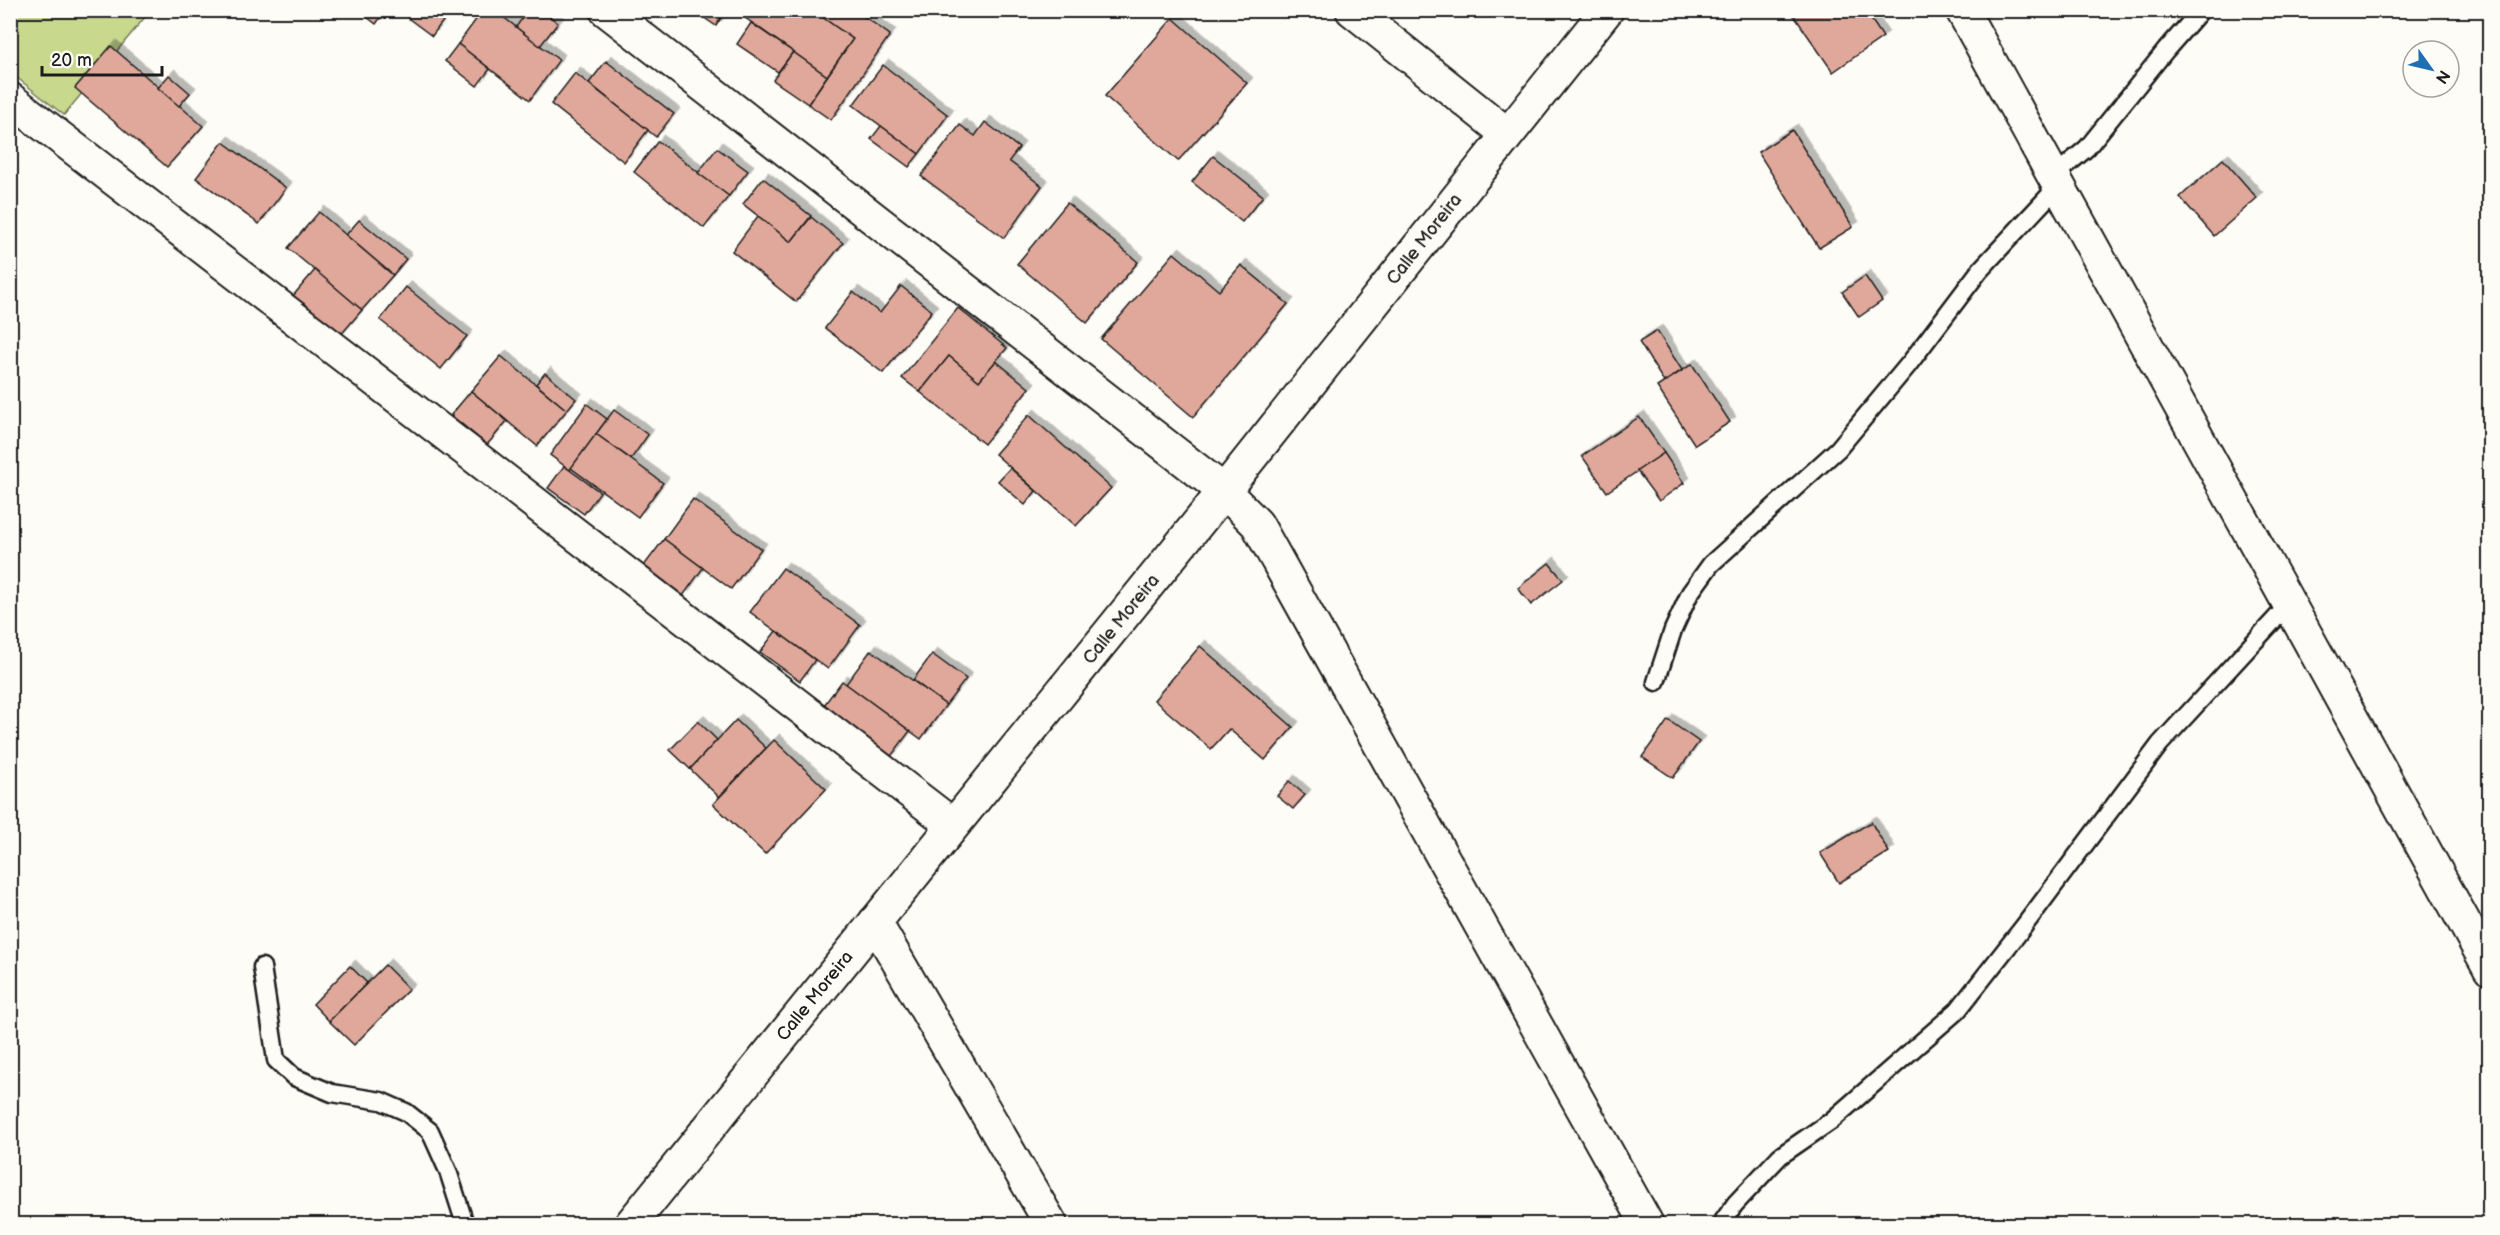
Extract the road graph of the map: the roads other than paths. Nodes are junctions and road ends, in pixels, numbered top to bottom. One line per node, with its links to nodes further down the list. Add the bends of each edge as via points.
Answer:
1 (606, 10): 9 (street)
2 (1352, 10): 7 (street)
3 (1607, 10): 7 (street, Calle Moreira)
4 (1962, 10): 8 (street)
5 (2201, 10): 8 (lane)
6 (10, 99): 12 (street)
7 (1507, 134): 9 (street, Calle Moreira)
8 (2056, 181): 10 (street); 11 (lane, via 1838,449 1711,564 1690,593)
9 (1224, 490): 12 (street, Calle Moreira); 19 (street, via 1257,524)
10 (2289, 604): 15 (street); 20 (lane, via 2160,744 1958,1010 1831,1121 1780,1156)
11 (1656, 682)
12 (953, 825): 13 (street, Calle Moreira)
13 (875, 922): 17 (street, Calle Moreira); 18 (street)
14 (262, 967): 16 (lane, via 276,1060 294,1077 332,1093 381,1101 430,1131)
15 (2490, 969)
16 (465, 1224)
17 (631, 1224)
18 (1051, 1224)
19 (1647, 1224)
20 (1721, 1224)

